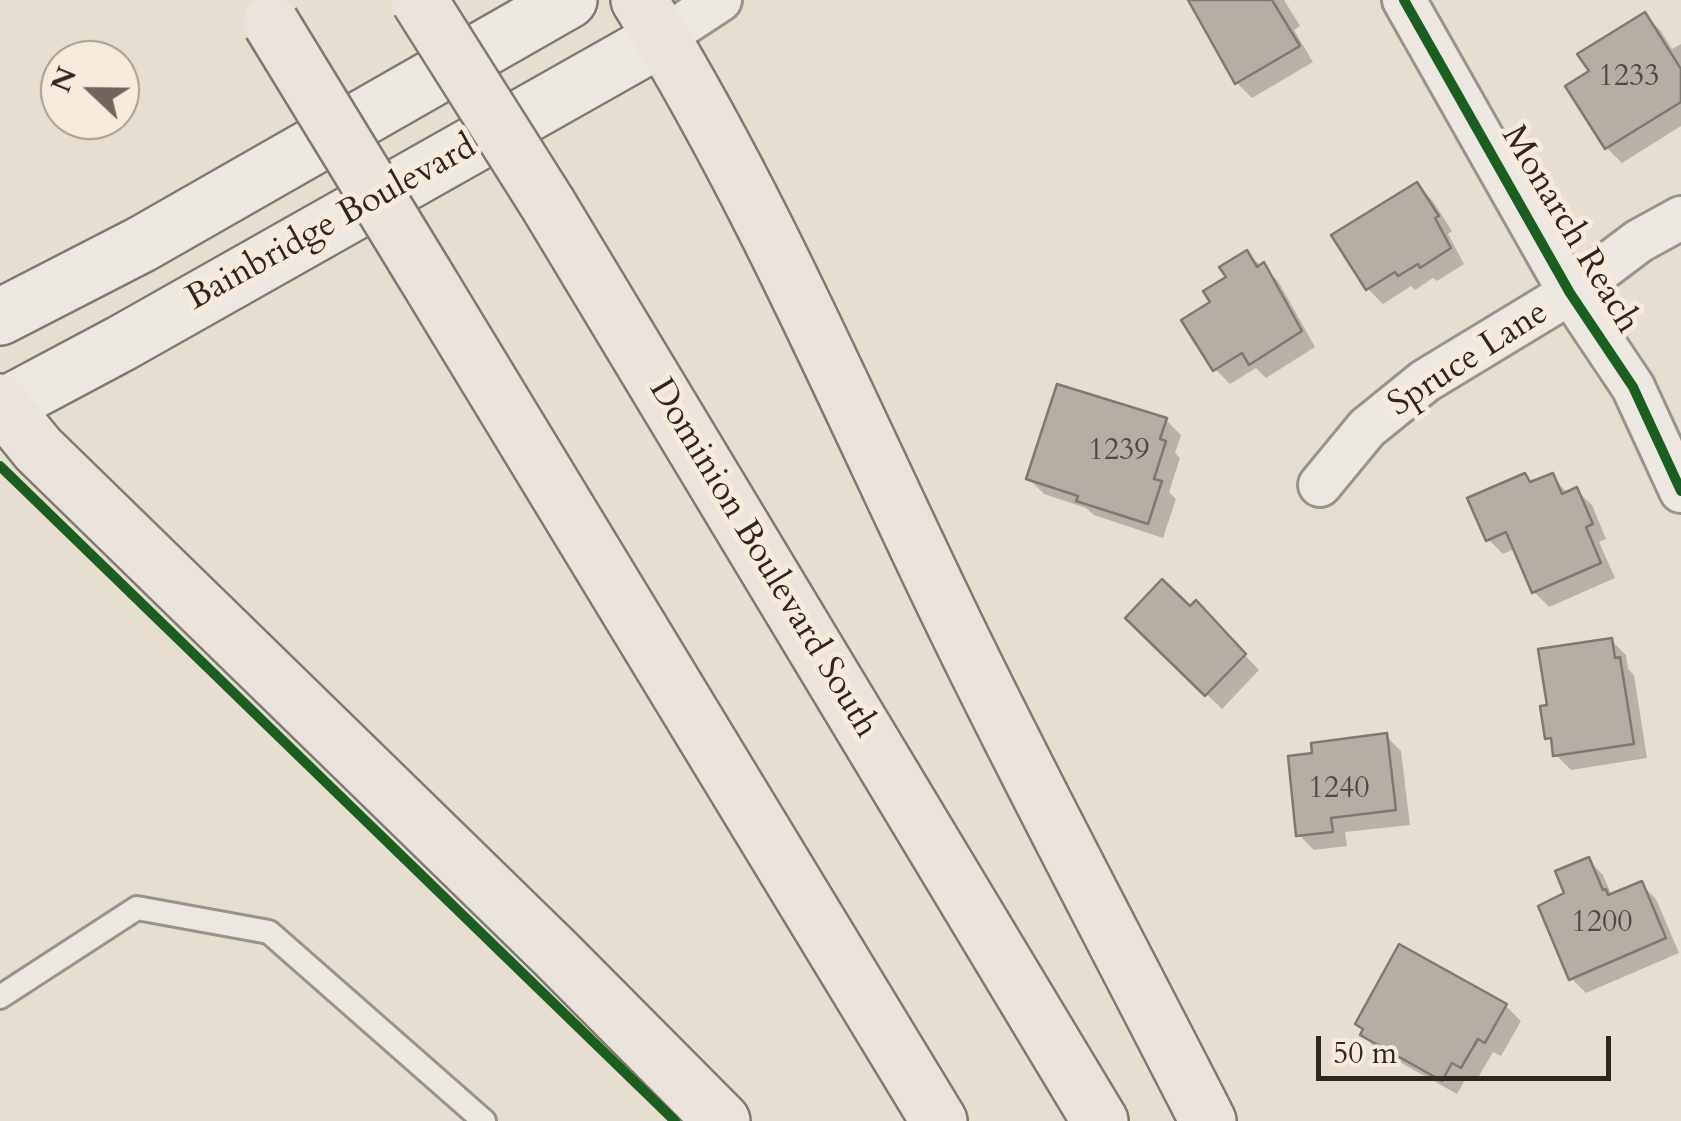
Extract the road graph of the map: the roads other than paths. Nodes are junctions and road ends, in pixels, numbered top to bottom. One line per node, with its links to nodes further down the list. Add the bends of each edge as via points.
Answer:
1 (419, 0): 17 (highway, Dominion Boulevard South, bridge)
2 (568, 0): 9 (main road, via 142,244)
3 (720, 0): 6 (street)
4 (1404, 0): 8 (street, Monarch Reach)
5 (265, 11): 16 (highway, bridge)
6 (651, 19): 10 (main road, Bainbridge Boulevard, via 122,343); 18 (highway, via 806,309 951,618)
7 (1681, 218): 8 (street, Spruce Lane, via 1639,240)
8 (1570, 293): 11 (street, Spruce Lane, via 1425,381 1368,428); 12 (street, Monarch Reach, via 1633,387)
9 (0, 317)
10 (1, 406): 15 (highway)
11 (1320, 484)
12 (1681, 491)
13 (0, 996): 14 (lane, via 137,908 269,932)
14 (484, 1121)
15 (722, 1121)
16 (939, 1121)
17 (1100, 1121)
18 (1208, 1121)

